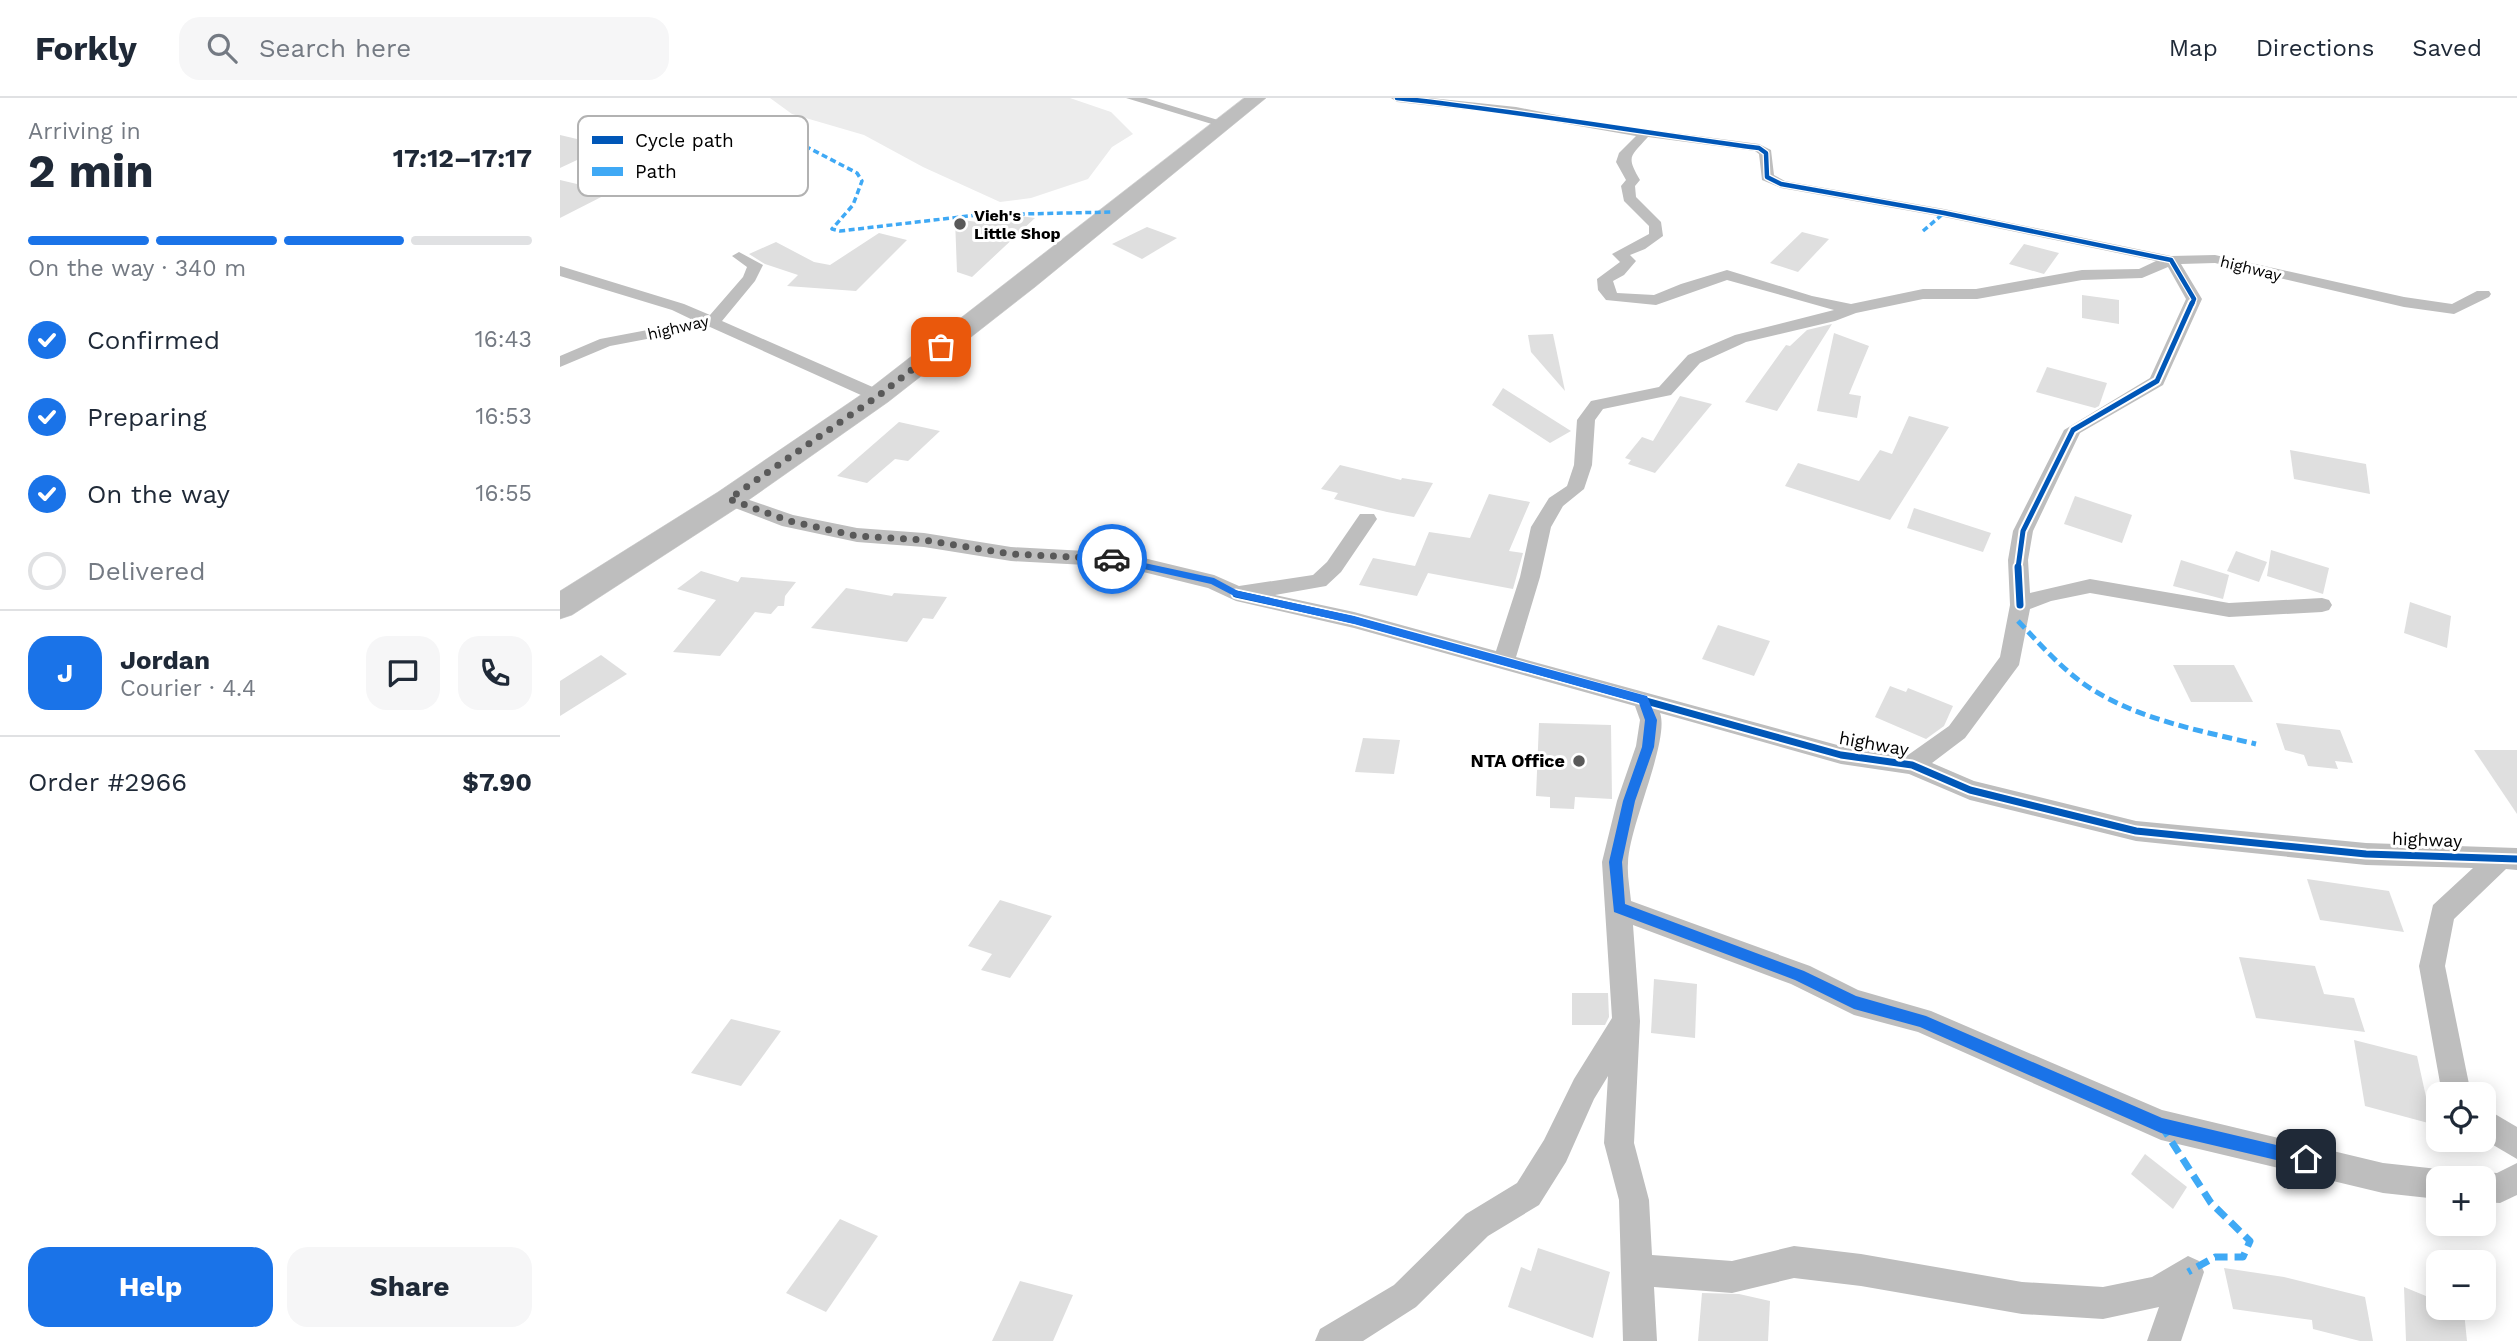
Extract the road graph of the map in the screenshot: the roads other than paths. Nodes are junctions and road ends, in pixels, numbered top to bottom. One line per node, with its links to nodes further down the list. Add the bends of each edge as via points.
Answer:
1 (1132, 98): 4 (street)
2 (1256, 98): 5 (main road)
3 (1397, 98): 6 (street, via 1516,111)
4 (1152, 100): 5 (street)
5 (1225, 124): 14 (main road)
6 (1645, 133): 8 (street, via 1759,148 1766,153 1768,177 1781,184); 11 (street, highway, via 1623,162 1633,180 1628,186 1629,198 1656,225 1656,236 1619,254 1628,261 1605,279 1612,297 1656,300 1727,275)
7 (739, 256): 12 (street, highway, via 755,265 750,278)
8 (2171, 260): 10 (street, highway, via 2215,259 2454,309); 11 (street, highway, via 2142,273 2082,275 1978,295 1923,294); 18 (street, highway, via 2194,299 2157,381 2073,430 2022,531)
9 (560, 271): 12 (street)
10 (2483, 295)
11 (1851, 309): 21 (street, highway, via 1741,338 1694,359 1665,391 1597,405 1586,420 1583,465 1575,489 1556,502 1541,527)
12 (713, 322): 13 (street, highway, via 606,342); 14 (street)
13 (560, 362)
14 (878, 396): 15 (main road)
15 (729, 499): 17 (street, highway, via 789,521 857,536 924,540 1011,554 1123,559 1214,582); 20 (main road)
16 (1367, 519): 17 (street, via 1319,581)
17 (1236, 594): 21 (street, highway)
18 (2020, 605): 19 (street, via 2047,594 2090,586 2229,610); 23 (street, highway, via 2011,659 1957,732)
19 (2322, 605)
20 (560, 607)
21 (1504, 660): 22 (street, highway)
22 (1643, 699): 23 (street, highway, via 1841,755); 25 (street, via 1651,720 1650,733 1615,862)
23 (1912, 765): 24 (street, highway, via 1970,790 2136,831 2367,854)
24 (2508, 859): 27 (street, highway, via 2442,913 2432,966)
25 (1619, 908): 26 (street); 28 (street, via 1800,975 1854,1002 1921,1020)
26 (1626, 1021): 34 (street, via 1619,1143 1634,1200); 36 (street, via 1528,1194 1477,1226 1405,1296)
27 (2454, 1082)
28 (2087, 1091): 32 (street, via 2161,1125 2383,1178)
29 (2496, 1130): 30 (street)
30 (2517, 1144)
31 (2517, 1178): 33 (street)
32 (2426, 1183)
33 (2496, 1188)
34 (1638, 1270): 35 (street, via 1731,1277 1794,1262 2022,1298 2103,1303 2155,1293); 37 (street)
35 (2187, 1274): 38 (street)
36 (1332, 1341)
37 (1640, 1341)
38 (2164, 1341)

